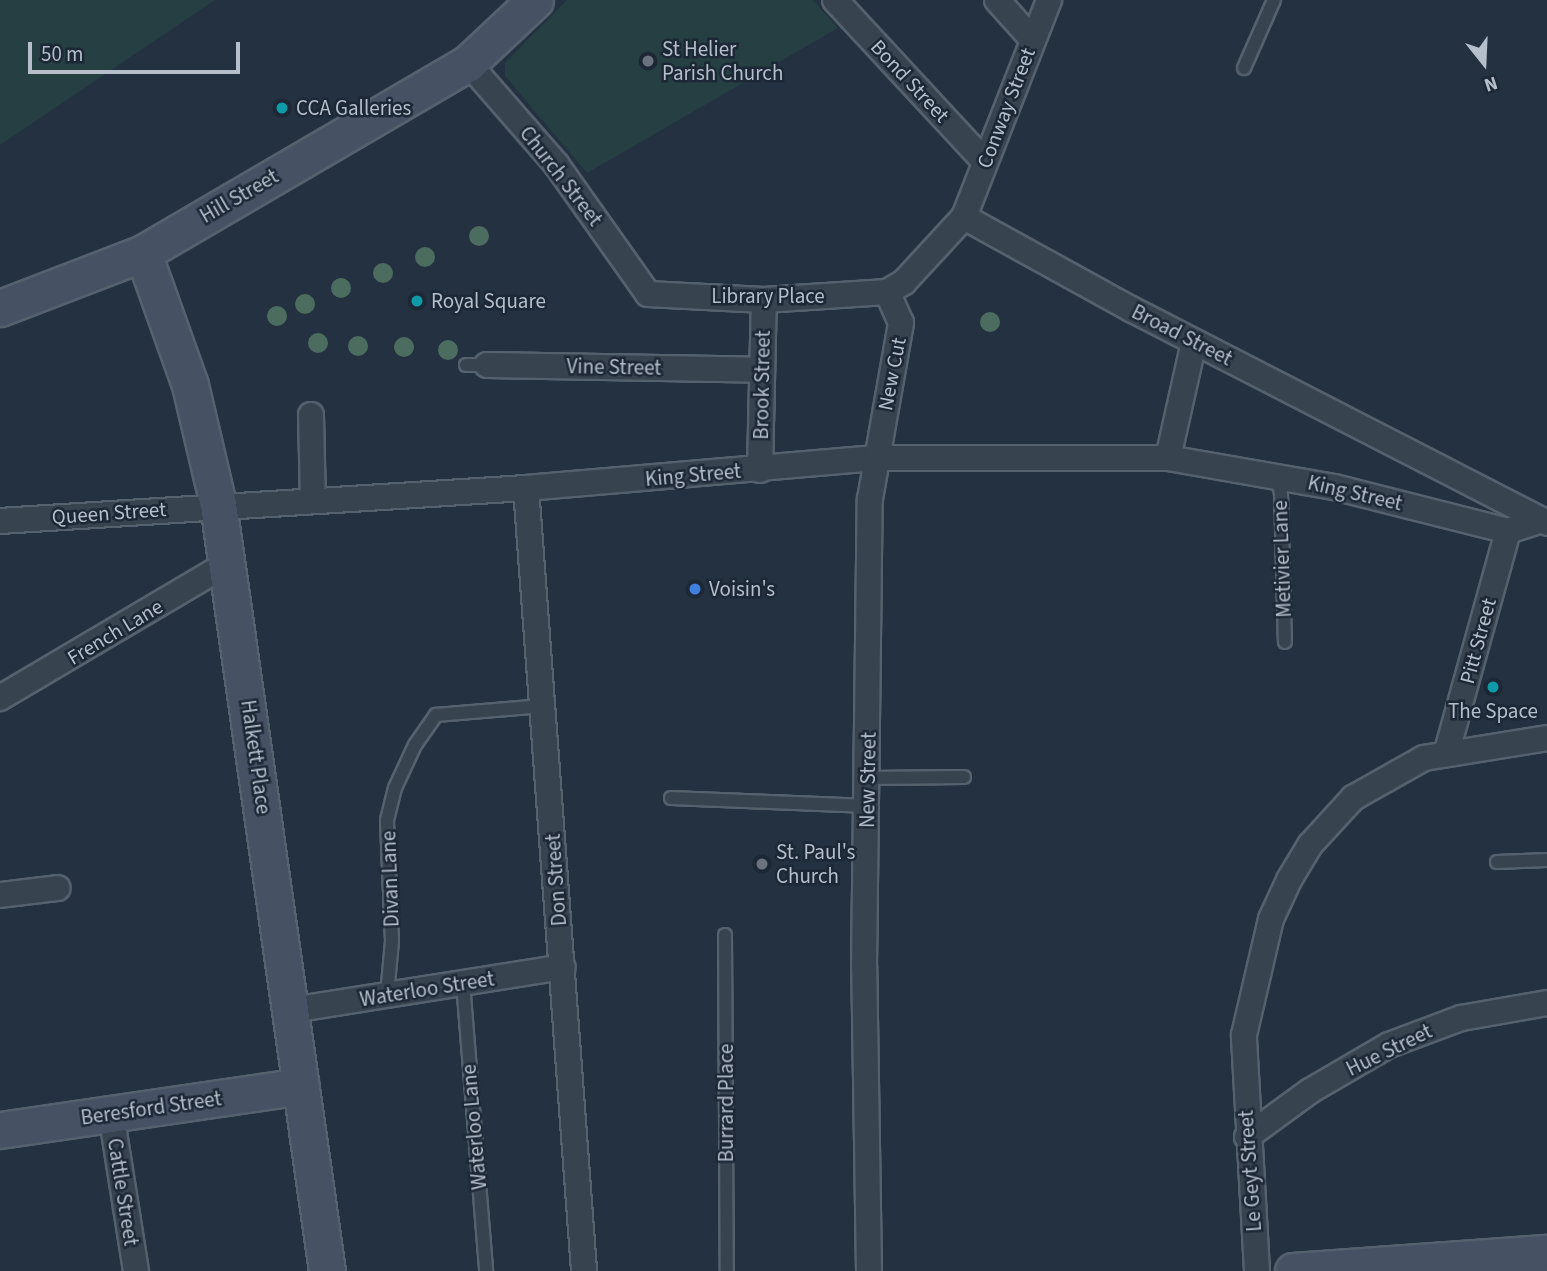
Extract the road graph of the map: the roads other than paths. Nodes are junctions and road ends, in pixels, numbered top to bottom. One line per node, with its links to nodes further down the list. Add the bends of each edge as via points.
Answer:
1 (835, 0): 9 (street, Bond Street)
2 (997, 0): 6 (street)
3 (1049, 0): 6 (street, Conway Street)
4 (1274, 0): 8 (lane)
5 (530, 2): 7 (main road, Hill Street)
6 (1032, 39): 9 (street, Conway Street)
7 (468, 62): 11 (main road, Hill Street); 13 (street, Church Street, via 556,164)
8 (1244, 68)
9 (985, 162): 10 (street, Conway Street)
10 (964, 217): 12 (street, via 904,282); 16 (street, Broad Street)
11 (143, 253): 15 (main road, Hill Street); 26 (main road, Halkett Place, via 190,385)
12 (887, 292): 14 (street, Library Place); 20 (street, New Cut, via 901,323)
13 (648, 294): 14 (street, Library Place)
14 (764, 300): 18 (street, Brook Street)
15 (0, 308)
16 (1194, 342): 21 (street); 28 (street, Broad Street)
17 (476, 365): 18 (street, Vine Street)
18 (762, 370): 22 (street, Brook Street)
19 (311, 415): 25 (street)
20 (876, 458): 21 (street, King Street); 22 (street, King Street); 37 (street, New Street, via 870,499)
21 (1168, 458): 23 (street, King Street)
22 (760, 470): 24 (street, King Street)
23 (1277, 476): 29 (street, King Street); 31 (lane, Metivier Lane)
24 (526, 488): 25 (street, King Street); 33 (street, Don Street)
25 (313, 500): 26 (street, King Street)
26 (218, 504): 27 (street, Queen Street); 30 (main road, Halkett Place)
27 (0, 521)
28 (1543, 522): 29 (street)
29 (1508, 531): 35 (street, Pitt Street)
30 (228, 563): 32 (street, French Lane); 49 (main road, Halkett Place)
31 (1285, 642)
32 (0, 698)
33 (543, 706): 45 (street, Don Street); 47 (lane, Divan Lane, via 436,715 415,745 395,788 387,820 392,941)
34 (1547, 738): 35 (street, Le Geyt Street)
35 (1447, 751): 53 (street, Le Geyt Street, via 1424,758 1353,798 1310,845 1271,919 1254,978 1243,1070)
36 (964, 777): 37 (lane)
37 (869, 778): 39 (street, New Street)
38 (671, 798): 39 (lane)
39 (869, 806): 60 (street, New Street, via 864,967)
40 (1547, 860): 41 (lane)
41 (1497, 862)
42 (58, 888): 43 (street)
43 (0, 895)
44 (725, 935): 59 (lane, Burrard Place)
45 (563, 967): 46 (street, Waterloo Street); 58 (street, Don Street)
46 (463, 983): 47 (street, Waterloo Street); 57 (lane, Waterloo Lane)
47 (387, 995): 49 (street, Waterloo Street)
48 (1547, 1003): 53 (street, Hue Street, via 1461,1018 1389,1045 1310,1091)
49 (292, 1010): 50 (main road, Halkett Place)
50 (301, 1086): 51 (main road, Beresford Street); 56 (main road, Halkett Place)
51 (111, 1113): 52 (main road, Beresford Street); 55 (street, Cattle Street)
52 (0, 1130)
53 (1247, 1137): 61 (street, Le Geyt Street)
54 (1547, 1253): 62 (main road)
55 (136, 1271)
56 (327, 1271)
57 (486, 1271)
58 (583, 1271)
59 (727, 1271)
60 (869, 1271)
61 (1257, 1271)
62 (1293, 1271)

